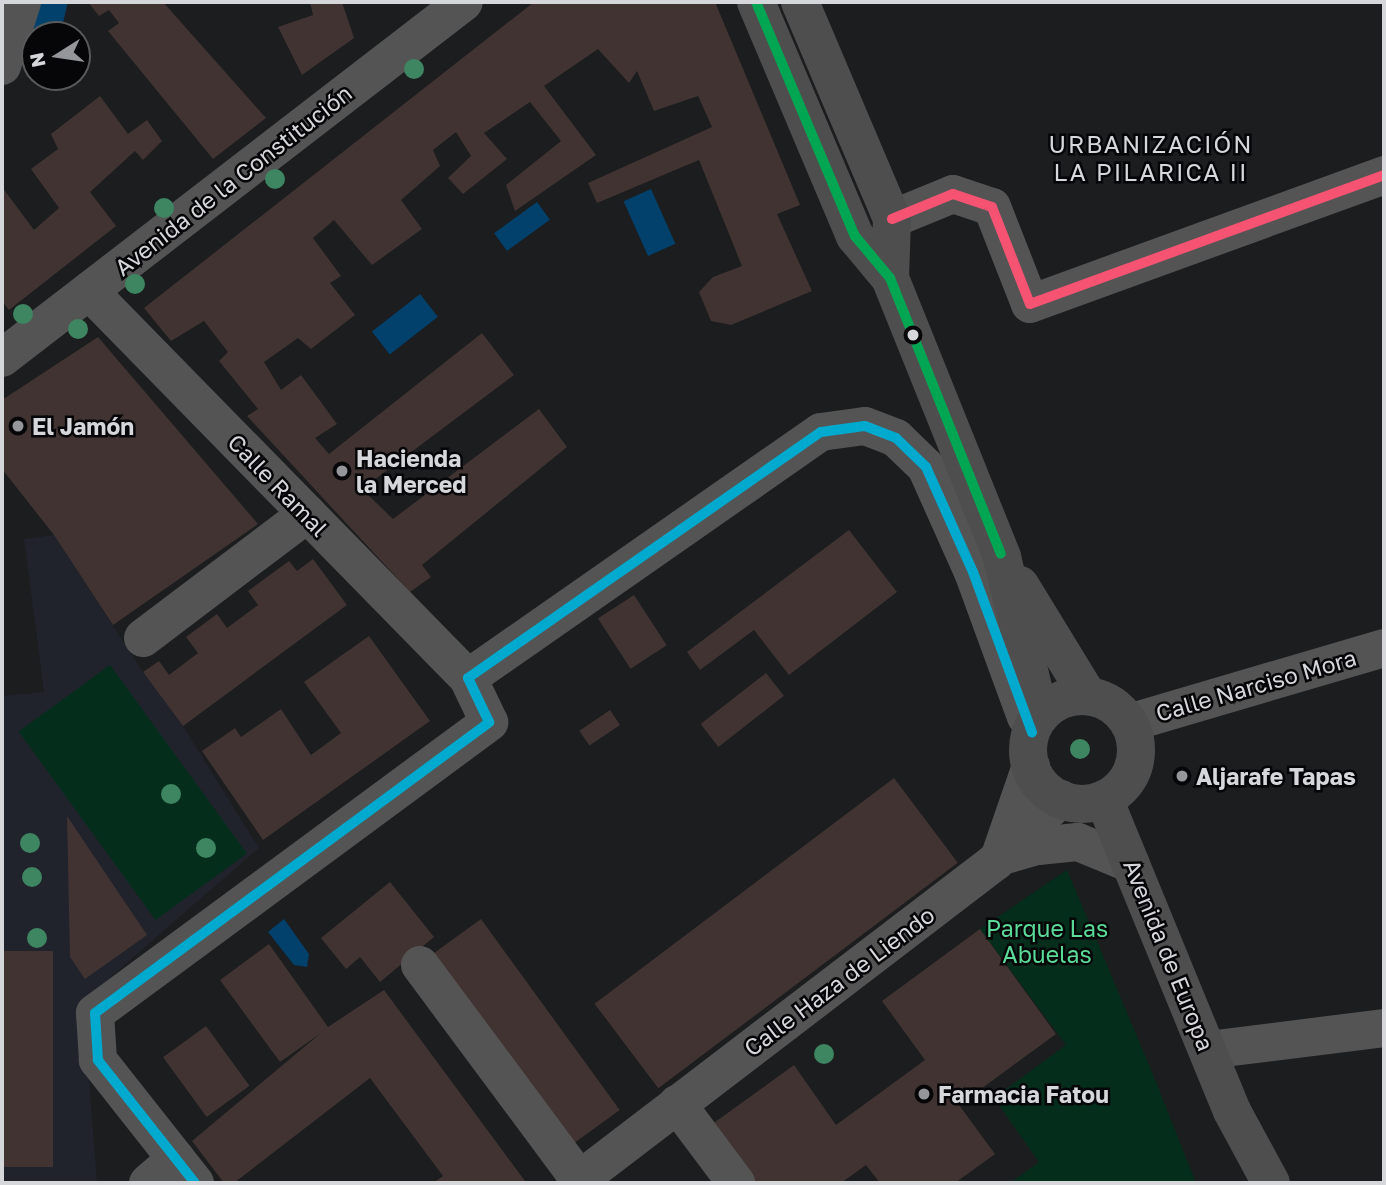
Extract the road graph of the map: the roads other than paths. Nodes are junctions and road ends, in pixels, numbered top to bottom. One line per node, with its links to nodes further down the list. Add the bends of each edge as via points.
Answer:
1 (22, 2): 6 (street)
2 (464, 2): 11 (street, Avenida de la Constitución)
3 (756, 2): 10 (main road, via 855,236)
4 (775, 2): 7 (main road, via 792,42)
5 (800, 2): 7 (main road)
6 (2, 65)
7 (857, 131): 9 (main road)
8 (1384, 175): 9 (street, via 1030,304 992,207 953,194)
9 (892, 219): 10 (main road)
10 (890, 278): 14 (main road)
11 (89, 291): 12 (street, Avenida de la Constitución); 13 (street, Calle Ramal)
12 (2, 358)
13 (307, 514): 15 (street); 17 (street, Calle Ramal)
14 (1002, 556): 18 (main road); 20 (main road)
15 (143, 638)
16 (1384, 648): 19 (street, Calle Narciso Mora)
17 (468, 678): 20 (street, via 821,432 865,426 896,438 926,467 973,572); 30 (street, Calle Ramal, via 489,722 95,1013 98,1060)
18 (1088, 696): 19 (main road, via 1118,709); 20 (main road, via 1054,704)
19 (1129, 723): 22 (main road, via 1136,758 1130,775)
20 (1034, 738): 21 (main road, via 1037,779); 23 (street)
21 (1060, 799): 22 (main road, via 1090,804); 23 (street, Calle Haza de Liendo)
22 (1104, 799): 24 (main road, Avenida de Europa)
23 (1000, 856): 24 (street, via 1078,842); 28 (street, Calle Haza de Liendo)
24 (1131, 864): 27 (main road, Avenida de Europa)
25 (420, 965): 31 (street)
26 (1384, 1028): 27 (street)
27 (1208, 1050): 29 (main road, Avenida de Europa)
28 (677, 1104): 31 (street, Calle Haza de Liendo); 33 (street)
29 (1232, 1111): 34 (main road, Avenida de Europa); 35 (main road, Avenida de Europa)
30 (186, 1171): 32 (street)
31 (579, 1182)
32 (148, 1183)
33 (736, 1183)
34 (1248, 1183)
35 (1271, 1183)

